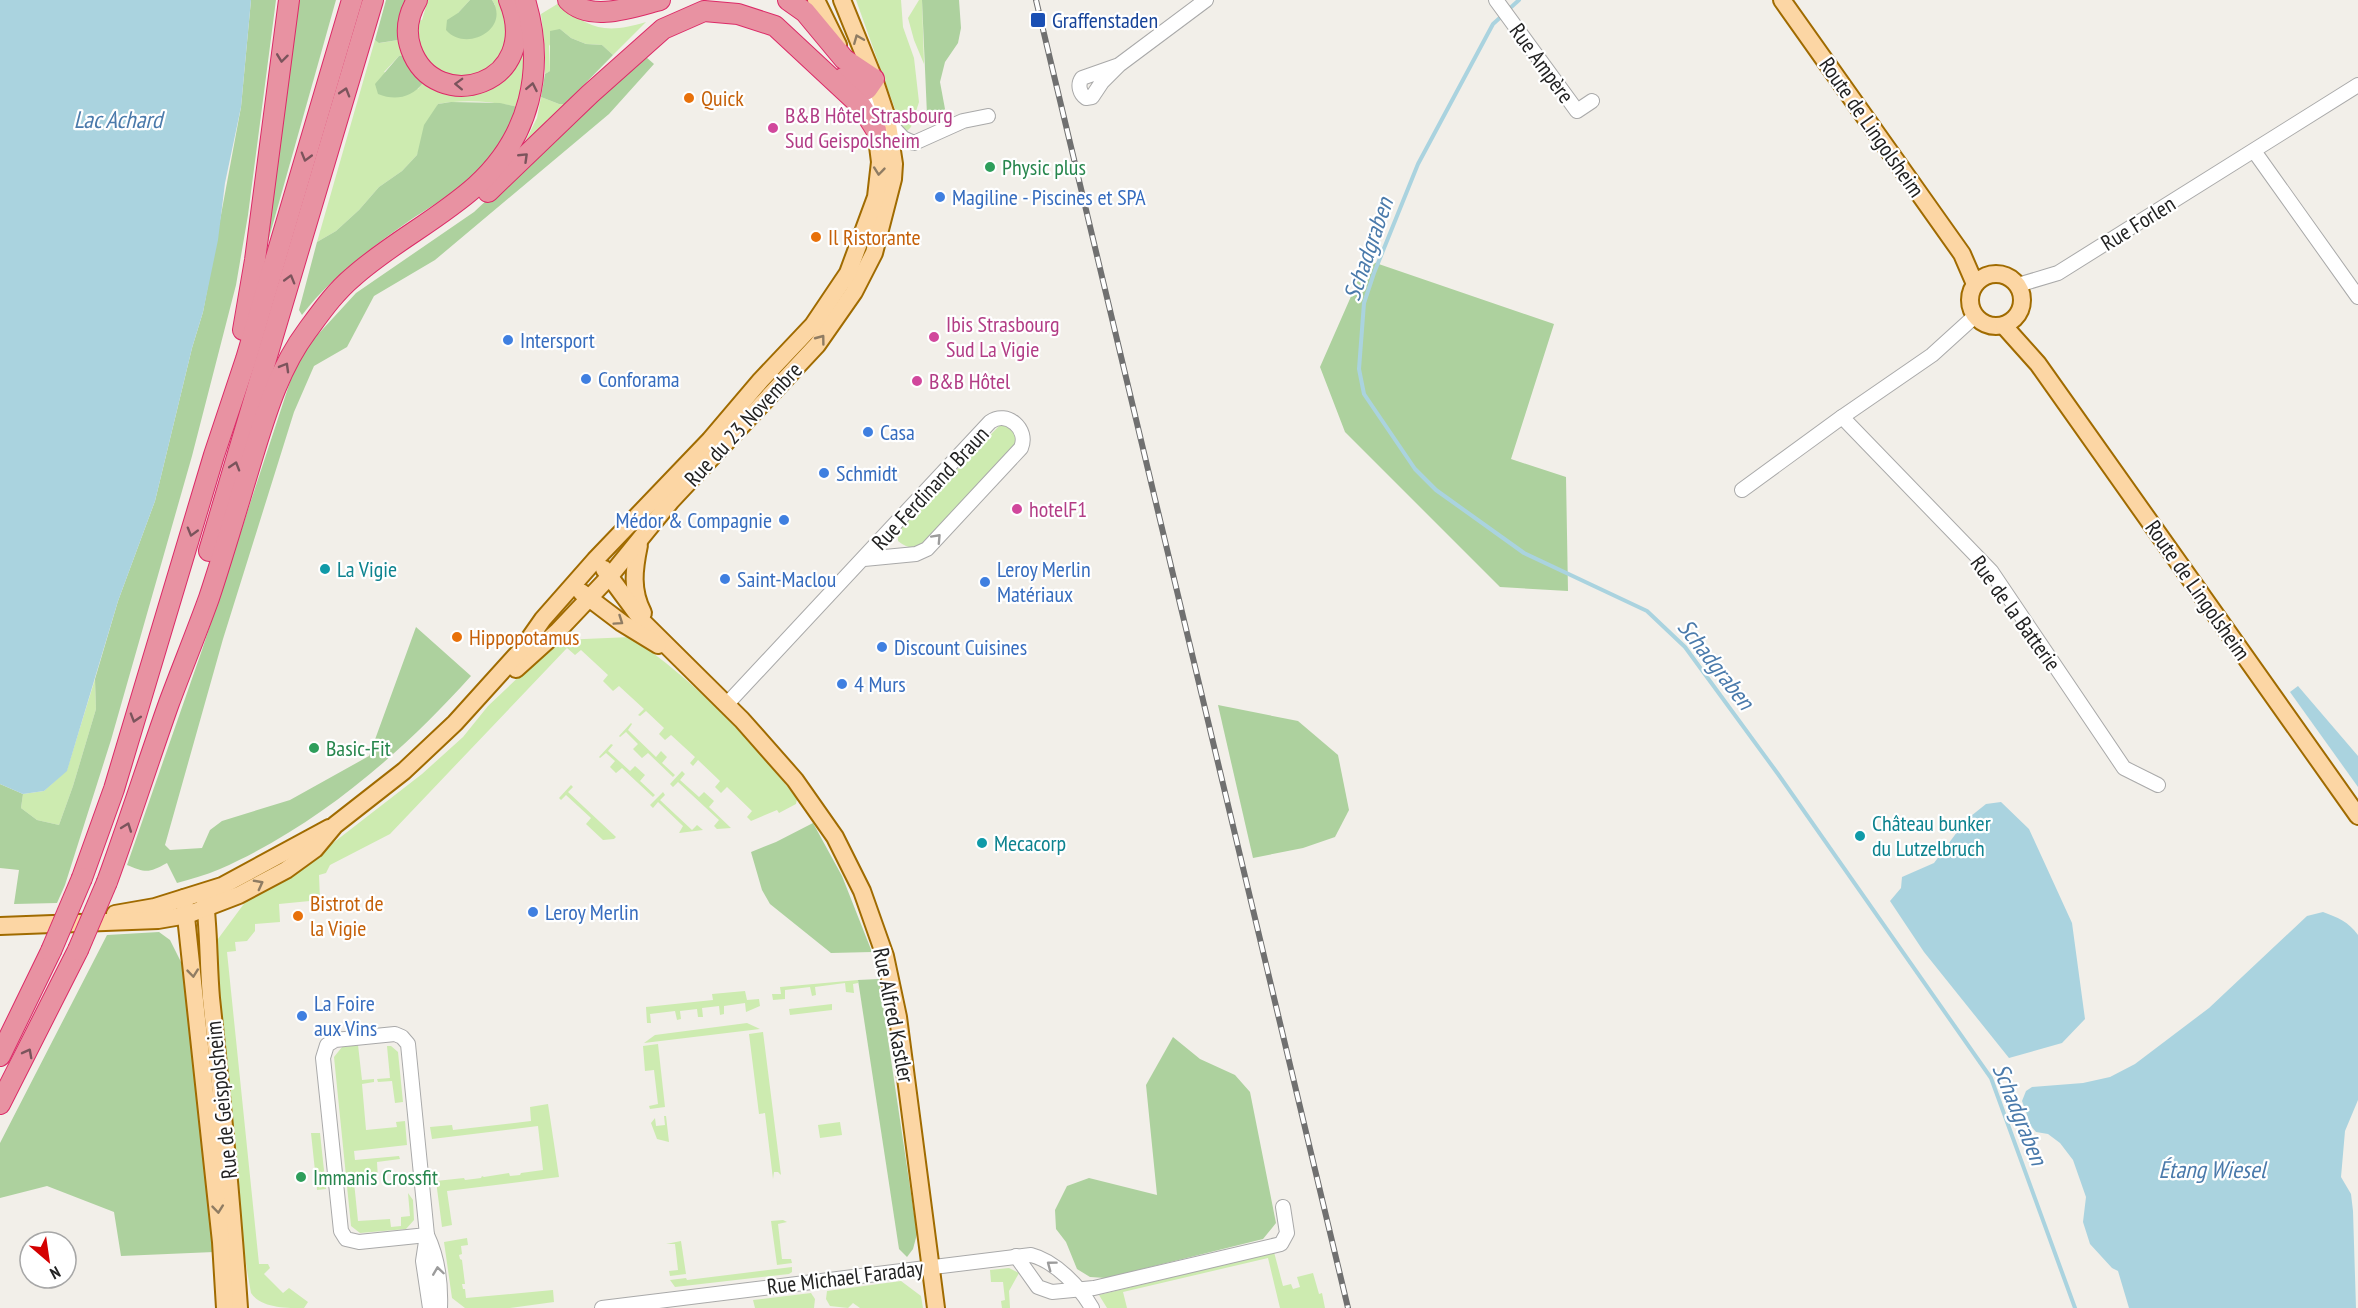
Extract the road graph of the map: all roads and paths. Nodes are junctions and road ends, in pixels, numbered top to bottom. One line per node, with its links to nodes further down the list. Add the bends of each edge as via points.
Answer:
1 (289, 0): 31 (highway, one-way to 31, via 241,339)
2 (352, 0): 31 (highway, one-way to 31)
3 (373, 0): 42 (highway, one-way to 3, via 186,628)
4 (417, 0): 5 (highway, one-way to 4, via 516,32 509,60 488,80 461,86 435,80 416,60 410,46 408,21)
5 (509, 0)
6 (525, 0): 28 (highway, one-way to 6, via 353,276 474,188 511,144 527,108 535,71)
7 (568, 0): 8 (highway, via 573,6 614,13)
8 (660, 0)
9 (788, 0): 15 (highway, via 805,12)
10 (816, 0): 15 (main road)
11 (842, 0): 17 (main road, one-way to 11)
12 (1206, 0): 16 (street)
13 (1782, 0): 25 (main road, Route de Lingolsheim)
14 (1502, 8): 20 (street, Rue Ampère, via 1577,111)
15 (844, 59): 17 (highway); 19 (main road)
16 (1119, 65)
17 (874, 79): 19 (highway, via 867,89); 23 (main road)
18 (2358, 85): 24 (street, Rue Forlen)
19 (857, 89): 21 (highway, via 778,16 743,4 702,2 657,22 592,84); 23 (main road)
20 (1592, 101)
21 (576, 107): 23 (highway, via 663,28 704,11 738,14 775,26); 28 (highway, one-way to 21, via 479,201)
22 (988, 116): 23 (street, via 963,121 914,143)
23 (881, 124): 34 (main road, Rue du 23 Novembre, one-way to 23, via 670,501 817,345 854,292 874,253 892,179 894,164); 36 (main road, one-way to 36, via 876,197 848,273 813,325)
24 (2254, 151): 26 (street, Rue Forlen, via 2058,273); 27 (street)
25 (1982, 280): 26 (main road, via 2005,276); 29 (main road, via 1970,300)
26 (2018, 285): 30 (main road, via 2022,301)
27 (2358, 297)
28 (326, 305): 42 (highway, one-way to 28, via 209,598 281,374)
29 (1975, 316): 30 (main road, via 1988,326); 32 (street, via 1932,355)
30 (2010, 321): 46 (main road, Route de Lingolsheim)
31 (246, 359): 50 (highway, one-way to 50, bridge, via 114,789 51,951)
32 (1842, 417): 33 (street); 45 (street, Rue de la Batterie, via 1991,571 2124,768)
33 (1742, 490)
34 (640, 540): 37 (main road, Rue du 23 Novembre); 40 (main road, via 633,570 635,597)
35 (864, 559): 35 (street, Rue Ferdinand Braun, one-way to 35, via 916,554 927,549 1021,448 1021,430 1010,419 996,417); 43 (street, Rue Ferdinand Braun)
36 (595, 560): 37 (main road, Rue Alfred Kastler); 38 (main road)
37 (610, 576): 39 (main road, Rue du 23 Novembre); 40 (main road, Rue Alfred Kastler)
38 (573, 585): 39 (main road, Rue Alfred Kastler); 44 (main road)
39 (588, 599): 41 (main road, Rue Alfred Kastler, one-way to 41); 44 (main road, Rue du 23 Novembre, via 554,635)
40 (654, 631): 41 (main road, Rue Alfred Kastler)
41 (674, 654): 43 (main road, Rue Alfred Kastler)
42 (168, 704): 51 (highway, one-way to 42, bridge, via 78,950 107,882)
43 (726, 705): 55 (main road, Rue Alfred Kastler, via 781,763 814,806 846,857 876,926 898,1017)
44 (468, 710): 47 (main road, via 404,771 335,825 315,849 239,895)
45 (2158, 785)
46 (2358, 816)
47 (205, 901): 48 (main road); 58 (main road, Rue de Geispolsheim)
48 (185, 907): 49 (main road, via 140,922); 57 (main road, Rue de Geispolsheim, one-way to 57)
49 (0, 926)
50 (0, 1056)
51 (0, 1104)
52 (1283, 1207): 56 (street, via 1287,1233 1281,1244 1165,1273)
53 (427, 1235): 53 (street, via 408,1044 395,1034 334,1040 327,1045 323,1058 341,1232 346,1239 359,1242); 59 (street, via 423,1261); 60 (street, one-way to 53, via 438,1270)
54 (1016, 1256): 55 (street, Rue Michael Faraday); 56 (street, Rue Michael Faraday, one-way to 54, via 1042,1259); 56 (street, via 1042,1290)
55 (930, 1267): 61 (street, Rue Michael Faraday); 62 (main road, Rue Alfred Kastler)
56 (1079, 1289): 63 (street, Rue Michael Faraday)
57 (225, 1308)
58 (238, 1308)
59 (430, 1308)
60 (440, 1308)
61 (602, 1308)
62 (936, 1308)
63 (1092, 1308)

